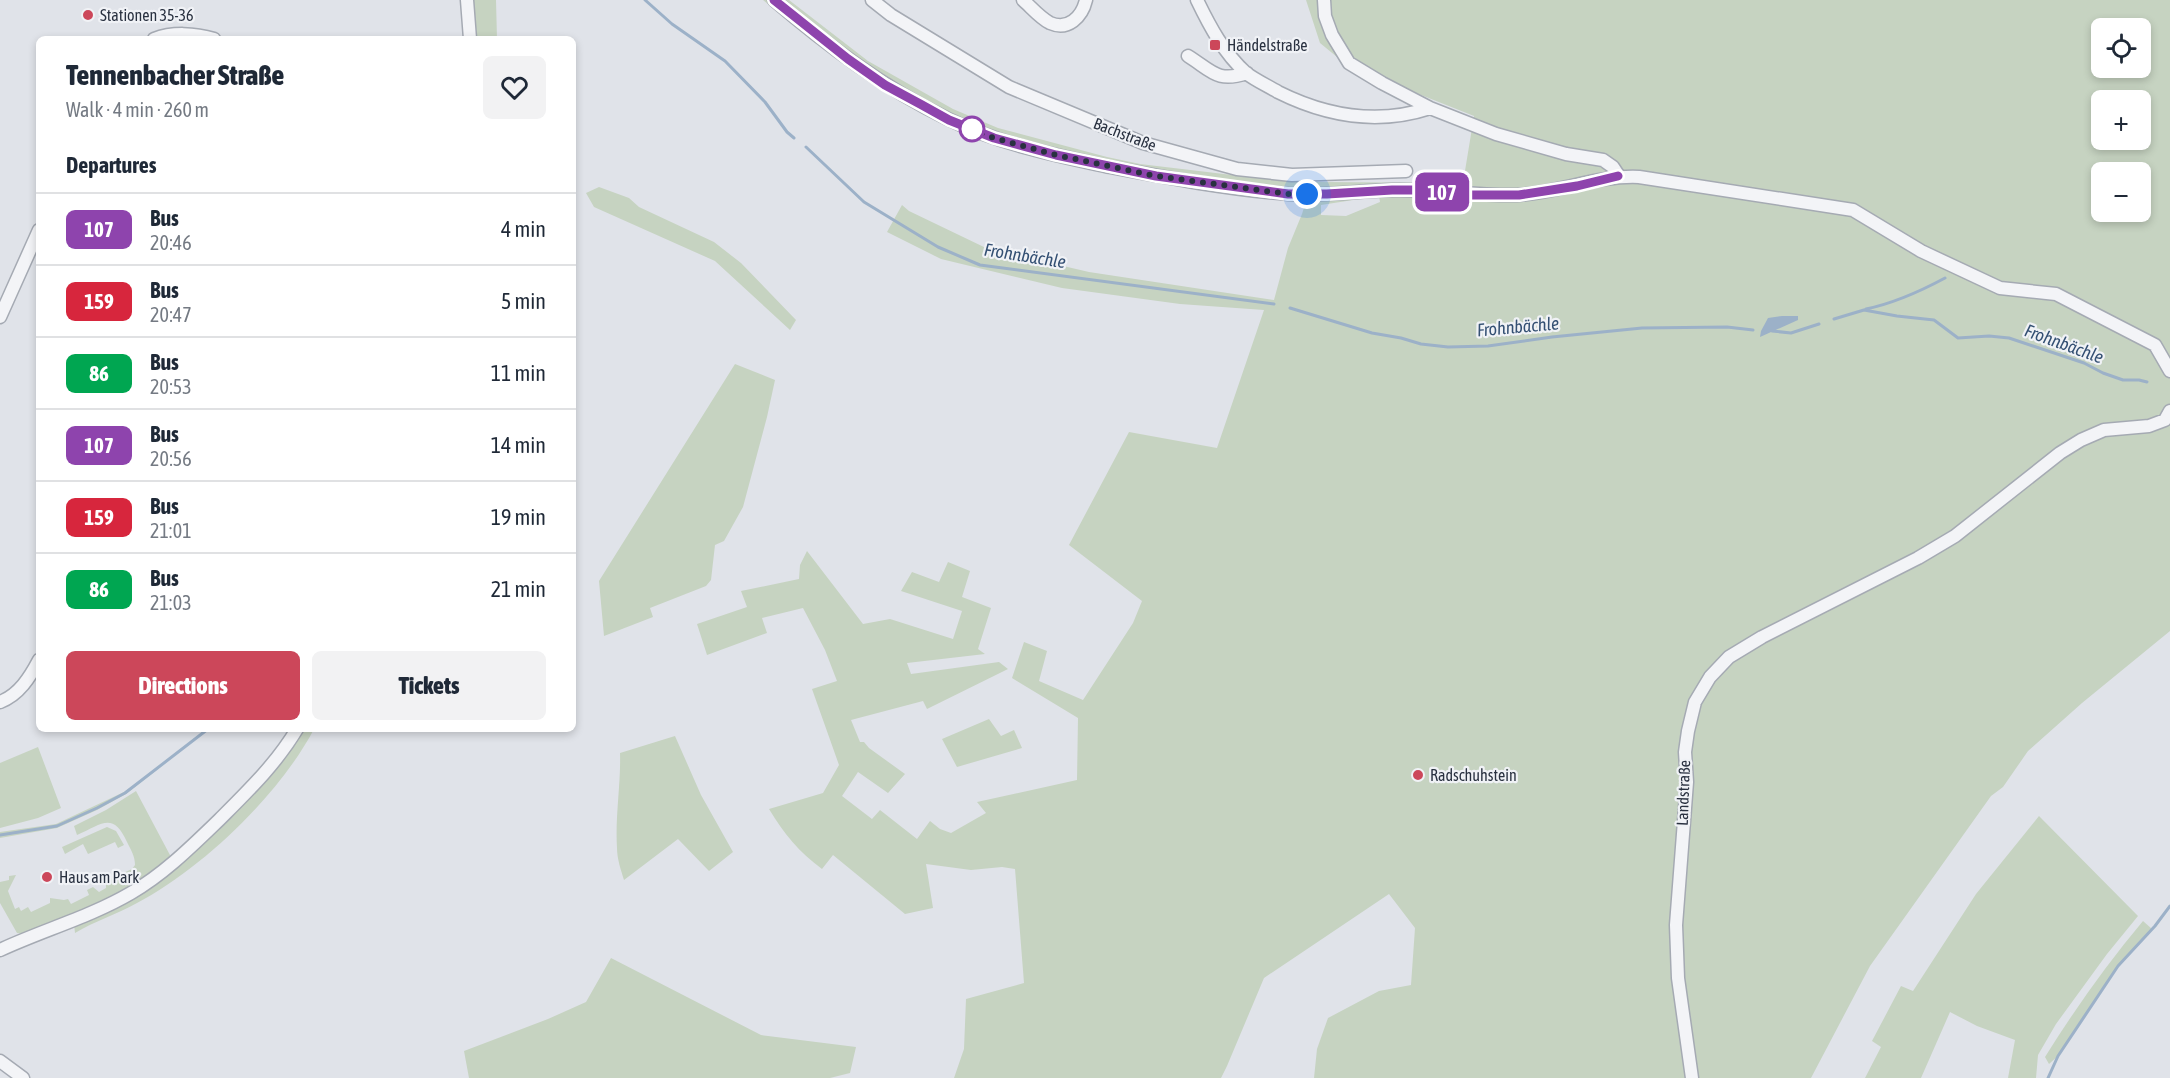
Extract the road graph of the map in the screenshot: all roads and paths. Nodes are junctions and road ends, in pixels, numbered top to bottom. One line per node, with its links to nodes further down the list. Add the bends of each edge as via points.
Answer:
1 (467, 0): 10 (street)
2 (774, 0): 15 (street, via 885,85 949,120 994,138 1056,155 1156,176 1288,194 1427,190 1462,195 1519,195)
3 (872, 0): 14 (street, Bachstraße, via 1009,87 1143,143 1237,169 1292,175)
4 (1023, 0): 5 (street, via 1050,23 1061,25 1075,20)
5 (1086, 0)
6 (1197, 0): 12 (street, via 1219,41)
7 (1324, 0): 13 (street, via 1332,35 1349,63)
8 (162, 36): 9 (street)
9 (199, 36)
10 (470, 36)
11 (1188, 56): 12 (street, via 1222,77)
12 (1247, 73): 13 (street, via 1303,104 1327,112 1410,115)
13 (1430, 108): 15 (street, via 1496,134 1566,154 1604,160)
14 (1406, 171)
15 (1618, 176): 18 (street, via 1853,210 1921,251 2000,288 2056,294 2155,345)
16 (36, 237): 17 (street)
17 (0, 317)
18 (2170, 371)
19 (2170, 411): 26 (street, Landstraße, via 2165,420 2149,426 2104,430 2081,440 1955,536 1762,637 1729,657 1710,677 1695,702 1685,752 1687,782 1676,925 1678,978)
20 (36, 665): 21 (street, via 23,687)
21 (0, 702)
22 (295, 732): 23 (street, via 250,789 161,872 102,908)
23 (0, 950)
24 (0, 1061): 25 (street)
25 (23, 1078)
26 (1692, 1078)

